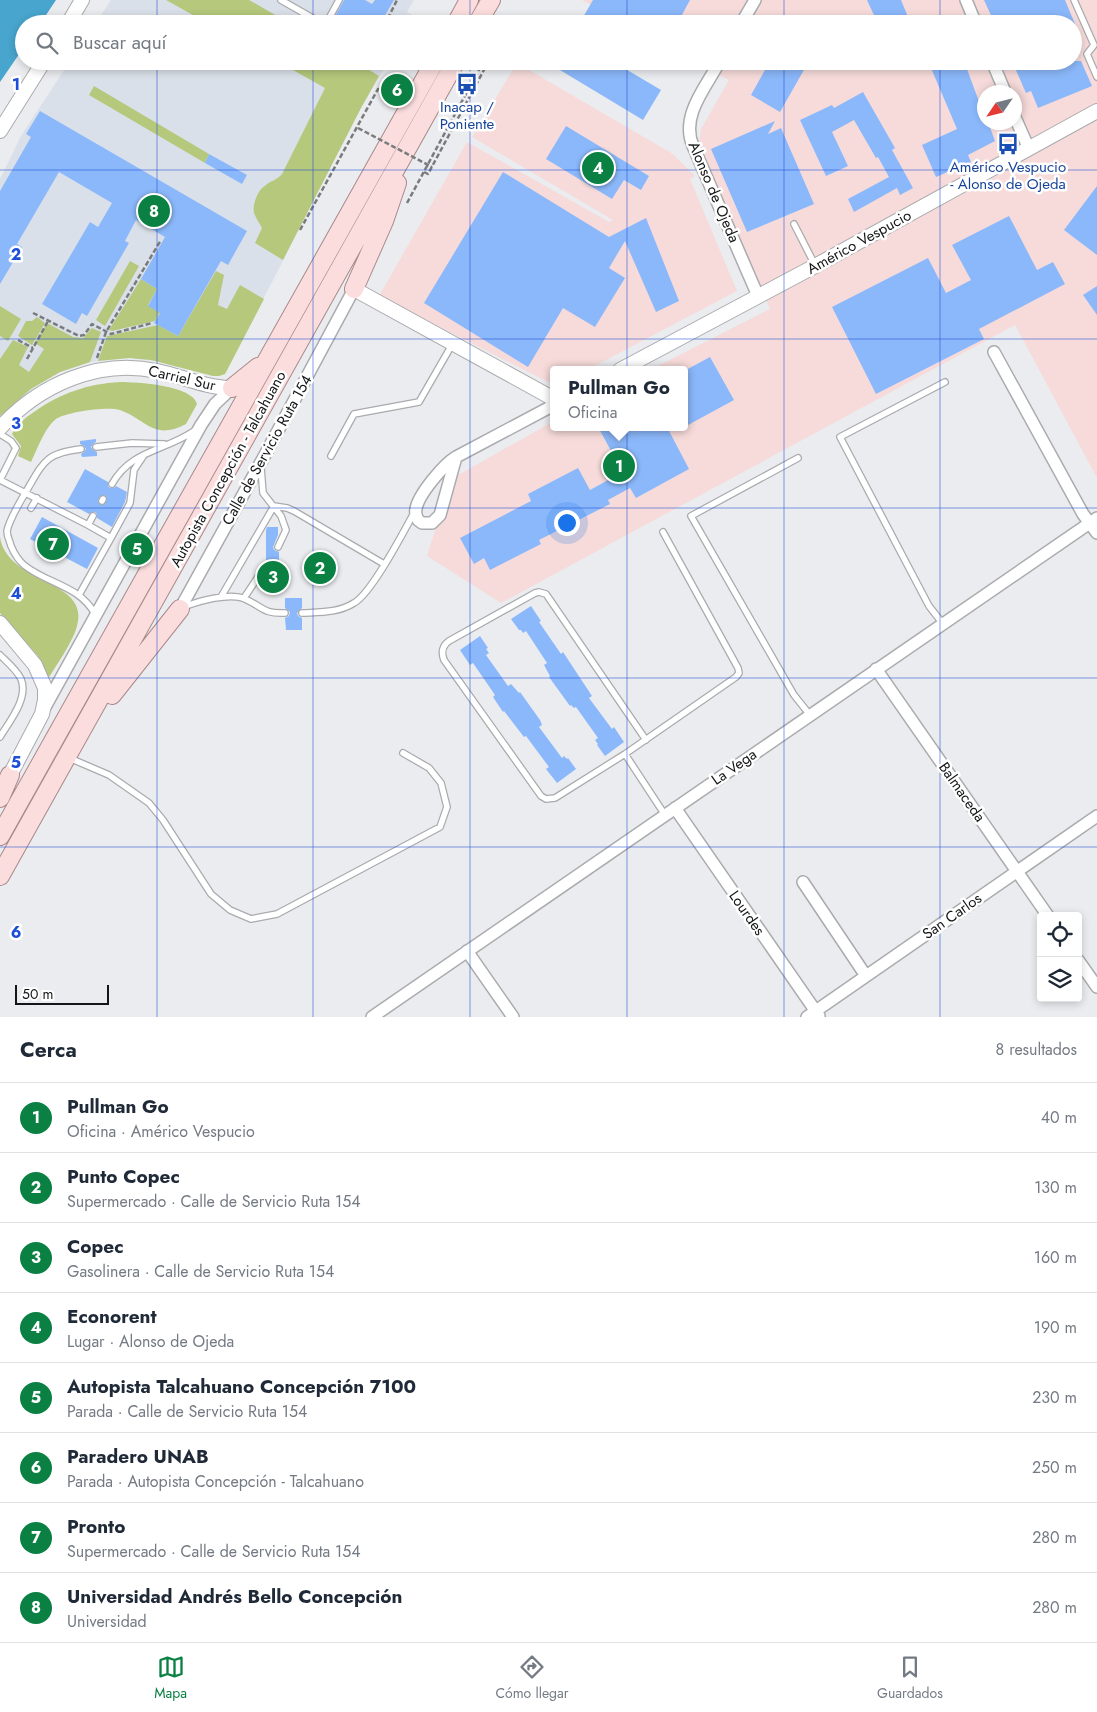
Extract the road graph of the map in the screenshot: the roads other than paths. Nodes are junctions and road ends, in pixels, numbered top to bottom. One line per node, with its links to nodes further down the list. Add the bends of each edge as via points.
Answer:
1 (82, 0): 9 (street)
2 (281, 0): 10 (lane)
3 (339, 0): 11 (lane)
4 (469, 0): 12 (main road)
5 (491, 0): 13 (main road)
6 (755, 0): 14 (street)
7 (966, 0): 15 (street)
8 (1074, 0): 16 (lane)
9 (73, 15)
10 (308, 15)
11 (330, 15)
12 (461, 15)
13 (482, 15)
14 (747, 15)
15 (972, 15)
16 (1081, 15)
17 (1082, 18): 23 (lane, via 1094,45 1087,54)
18 (38, 70): 27 (street)
19 (430, 70): 36 (main road, Autopista Concepción - Talcahuano)
20 (451, 70): 28 (main road, Autopista Concepción - Talcahuano)
21 (715, 70): 33 (street, Alonso de Ojeda, via 689,120 689,133)
22 (996, 70): 24 (street)
23 (1097, 77)
24 (1002, 85)
25 (1097, 111): 29 (street, Américo Vespucio)
26 (1021, 130): 29 (street)
27 (0, 131)
28 (410, 145): 32 (main road, via 384,222); 83 (main road, Autopista Concepción - Talcahuano)
29 (1029, 149): 31 (street, Américo Vespucio)
30 (794, 224): 31 (lane)
31 (815, 266): 33 (street, Américo Vespucio)
32 (354, 289): 34 (street); 52 (street, Calle de Servicio Ruta 154)
33 (758, 296): 37 (street, Américo Vespucio)
34 (453, 343): 40 (street); 49 (lane, via 419,402 354,414)
35 (994, 352): 61 (street, via 1083,514)
36 (265, 362): 39 (main road); 93 (main road, Autopista Concepción - Talcahuano)
37 (627, 366)
38 (945, 382): 77 (lane, via 840,437)
39 (232, 388): 42 (street, via 215,404); 43 (street, Carriel Sur, via 220,388 143,368 112,368 67,380 40,393)
40 (550, 397)
41 (550, 407): 50 (street)
42 (201, 425): 45 (lane, via 185,437); 75 (street)
43 (0, 428)
44 (0, 434): 53 (lane, via 16,448)
45 (167, 444): 46 (lane); 48 (lane)
46 (96, 447)
47 (81, 449): 55 (lane, via 47,459)
48 (145, 453): 54 (lane, via 121,470); 65 (lane, via 134,470 130,502)
49 (332, 456)
50 (456, 457): 59 (street, via 442,468 417,502); 59 (street, via 440,515 432,523 422,523)
51 (798, 458): 81 (lane, via 690,516 794,695)
52 (260, 464): 57 (lane, via 261,488); 72 (street, Calle de Servicio Ruta 154)
53 (0, 480): 55 (lane)
54 (112, 484)
55 (25, 493): 56 (lane); 69 (lane, via 8,530 14,552 26,567)
56 (36, 498): 58 (lane); 62 (lane)
57 (274, 506): 66 (lane, via 286,530); 67 (lane, via 294,511); 70 (lane)
58 (30, 508)
59 (416, 509): 67 (lane)
60 (93, 516): 62 (lane)
61 (1094, 521): 64 (street); 77 (street, La Vega)
62 (88, 525): 65 (lane)
63 (663, 532): 84 (lane, via 739,673)
64 (1097, 534)
65 (111, 538): 69 (lane)
66 (278, 547)
67 (384, 564): 74 (lane, via 365,594 352,604 333,611)
68 (266, 565): 71 (lane)
69 (79, 595): 75 (lane)
70 (221, 597): 71 (lane); 72 (lane, via 198,601)
71 (244, 598): 73 (lane, via 270,613)
72 (180, 609): 83 (main road)
73 (285, 613)
74 (302, 613)
75 (96, 616): 80 (street)
76 (0, 623): 80 (street, via 41,676 45,694)
77 (942, 624): 79 (street, La Vega)
78 (0, 656): 82 (lane, via 21,678 23,687 20,702)
79 (876, 669): 81 (street, La Vega); 94 (street, Balmaceda)
80 (42, 714): 88 (street)
81 (810, 715): 90 (street, La Vega)
82 (0, 737)
83 (76, 740): 87 (main road, Autopista Concepción - Talcahuano)
84 (646, 740): 86 (lane); 86 (lane, via 543,592 535,593 444,646 444,660 544,798 555,798)
85 (404, 753): 87 (lane, via 430,768 441,783 447,807 440,827 277,914 251,919 230,910 211,894 149,803 109,775)
86 (625, 754): 91 (lane)
87 (67, 757): 95 (main road, Autopista Concepción - Talcahuano)
88 (5, 779): 89 (main road)
89 (0, 798)
90 (675, 808): 91 (street, La Vega); 102 (street, Lourdes)
91 (665, 815): 98 (street, La Vega)
92 (1097, 816): 94 (street, San Carlos)
93 (0, 836)
94 (1017, 871): 97 (street, Balmaceda); 100 (street, San Carlos)
95 (0, 876)
96 (803, 882): 100 (street)
97 (1045, 912)
98 (467, 951): 103 (street, La Vega); 104 (street)
99 (1082, 966): 101 (street)
100 (866, 976): 102 (street, San Carlos)
101 (1097, 987)
102 (814, 1015)
103 (372, 1017)
104 (512, 1017)

